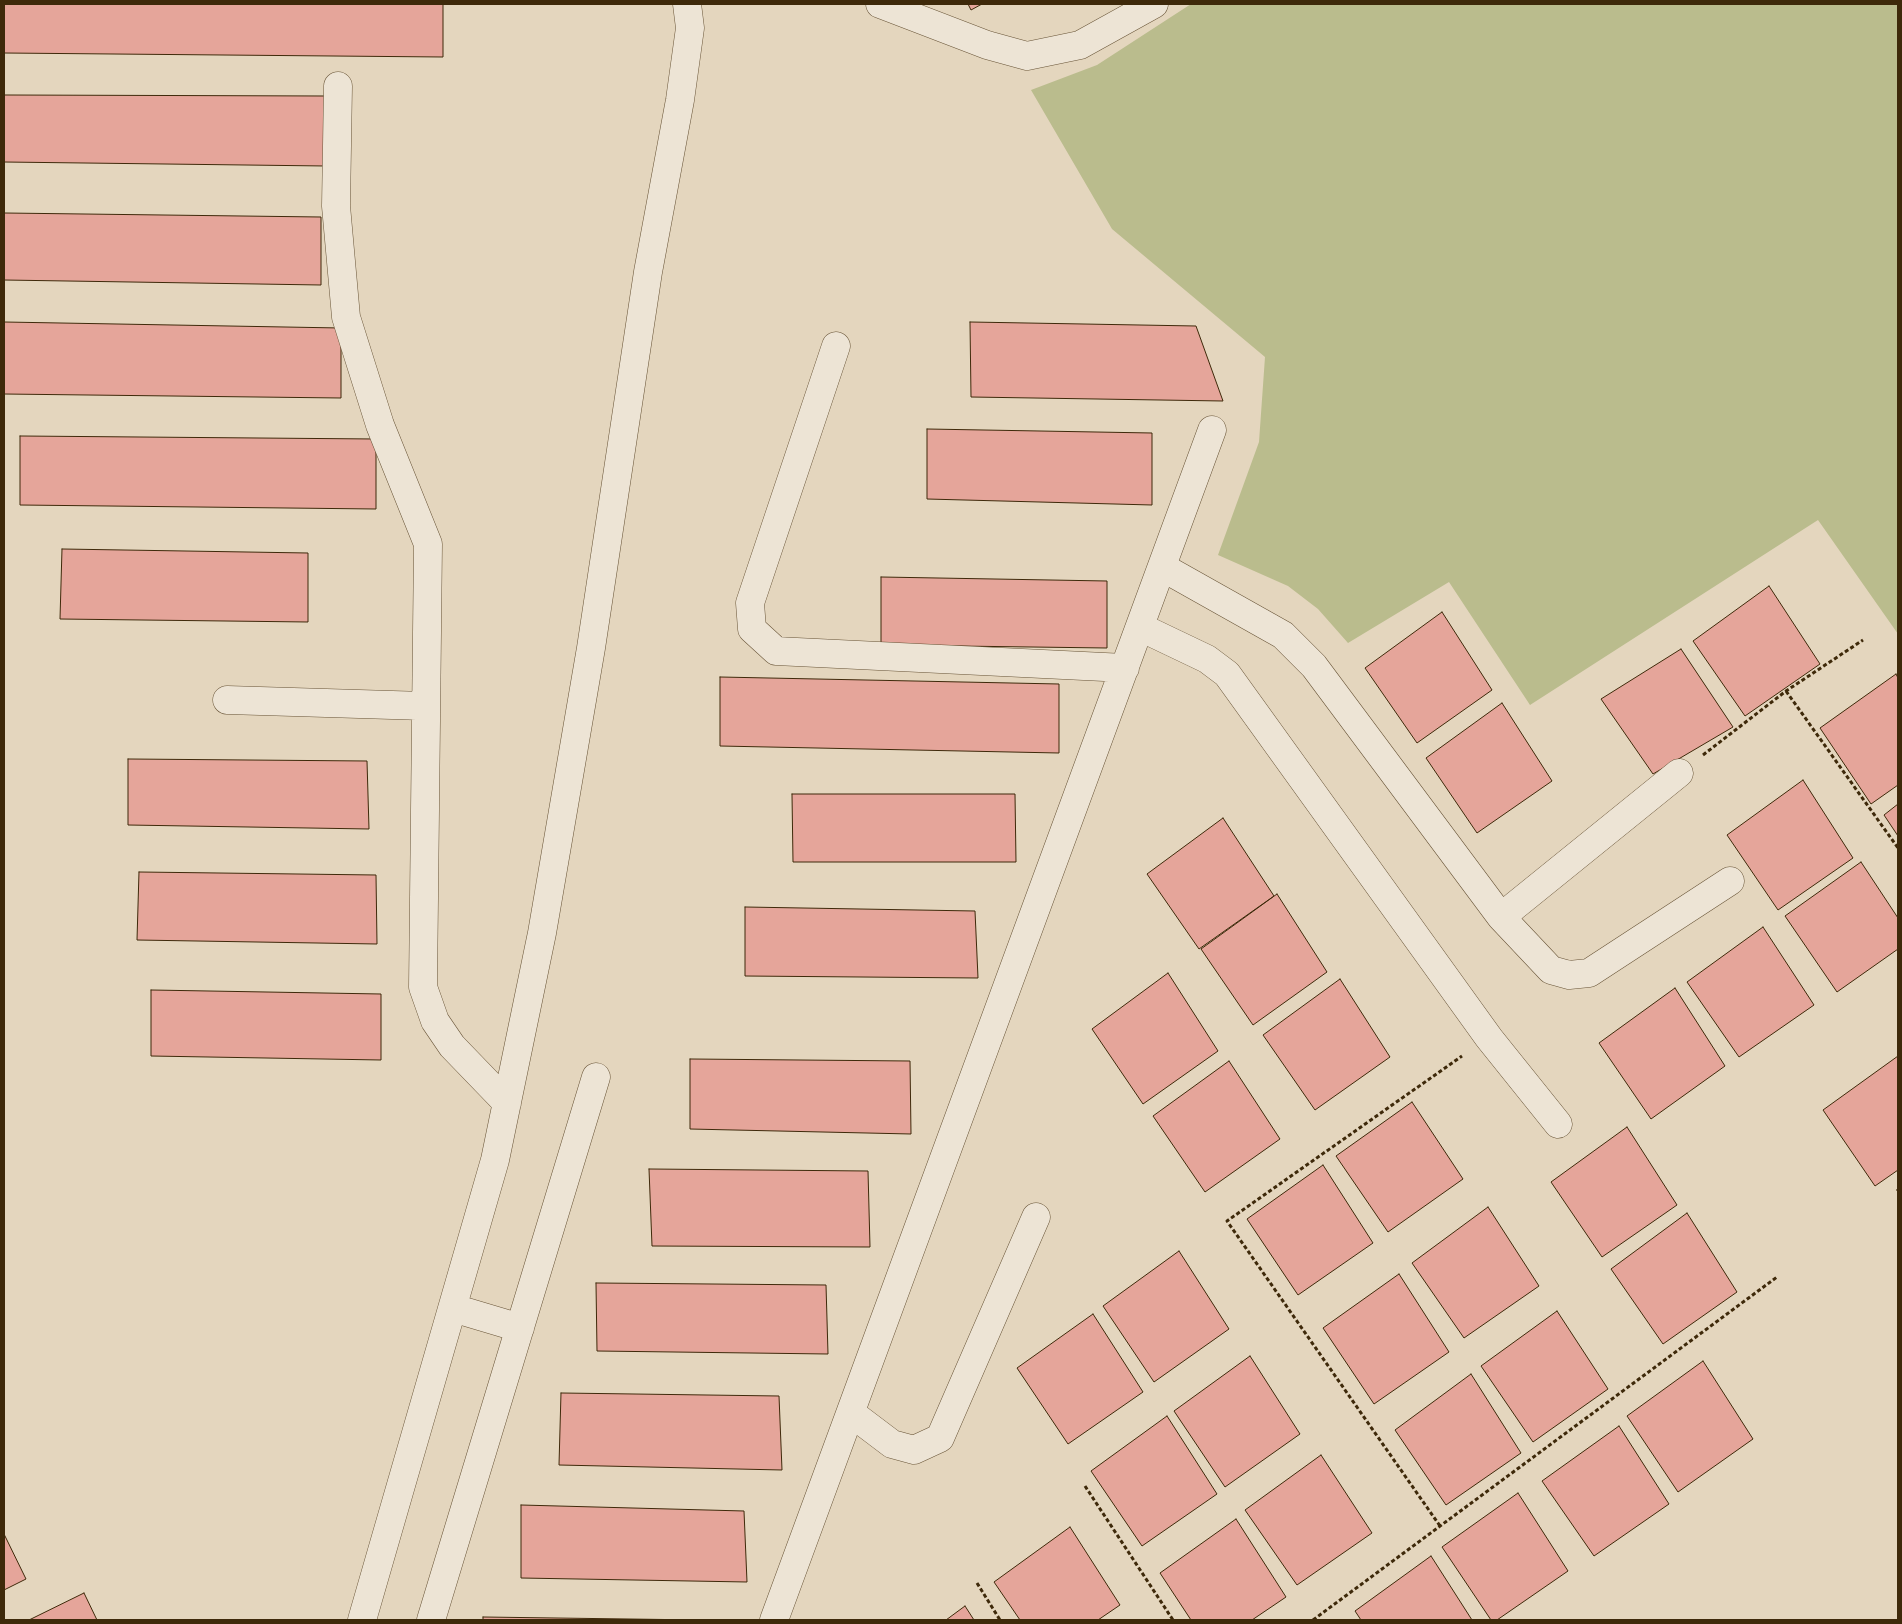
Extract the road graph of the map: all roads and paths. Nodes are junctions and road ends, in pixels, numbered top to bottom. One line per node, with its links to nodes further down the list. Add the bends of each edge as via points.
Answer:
1 (686, 4): 20 (street, via 690,28 680,100 648,272 591,648 542,933)
2 (880, 4): 3 (street, via 988,45 1027,56 1080,45)
3 (1154, 4)
4 (338, 86): 13 (street, via 336,206 346,317 380,425 428,544)
5 (836, 346): 10 (street, via 750,603 752,629 776,651)
6 (1212, 430): 7 (street)
7 (1162, 567): 8 (street); 17 (street, via 1283,634 1314,666)
8 (1140, 627): 10 (street); 18 (street, via 1207,658 1227,674)
9 (1863, 640): 11 (path)
10 (1124, 668): 26 (street)
11 (1786, 691): 14 (path); 15 (path)
12 (227, 700): 13 (street)
13 (425, 706): 20 (street, via 423,987 435,1021 452,1046)
14 (1679, 773): 17 (street)
15 (1898, 848)
16 (1730, 881): 17 (street, via 1589,973 1569,975 1551,970)
17 (1501, 917)
18 (1489, 1038): 21 (street); 28 (path, via 1227,1221)
19 (596, 1076): 25 (street)
20 (507, 1103): 24 (street, via 495,1160)
21 (1558, 1124)
22 (1036, 1217): 26 (street, via 940,1438 914,1450 892,1444)
23 (1777, 1276): 28 (path)
24 (453, 1308): 25 (street); 30 (street)
25 (520, 1328): 31 (street)
26 (851, 1414): 32 (street)
27 (1085, 1486): 34 (path)
28 (1440, 1526): 35 (path)
29 (977, 1584): 33 (path)
30 (362, 1620)
31 (431, 1620)
32 (774, 1620)
33 (1000, 1620)
34 (1173, 1620)
35 (1313, 1620)

